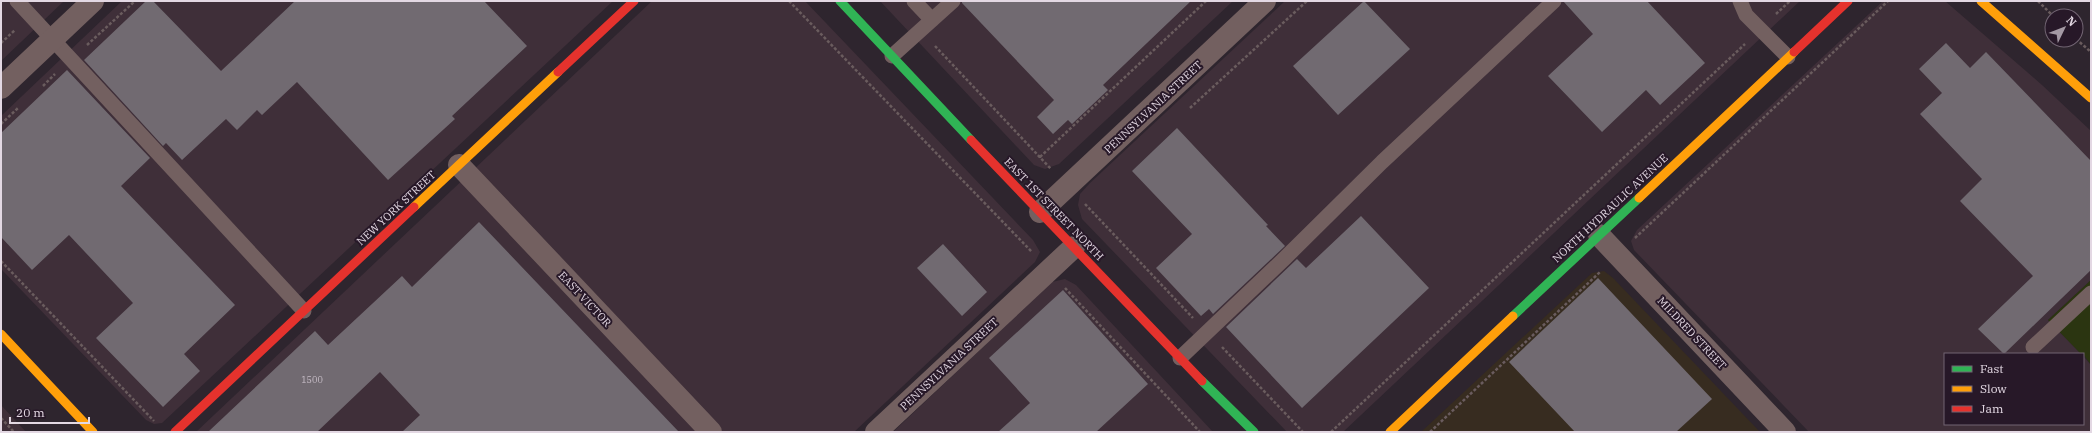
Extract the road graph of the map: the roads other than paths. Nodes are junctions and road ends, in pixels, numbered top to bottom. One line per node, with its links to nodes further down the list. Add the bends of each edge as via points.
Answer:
1 (18, 1): 13 (lane)
2 (94, 1): 13 (street)
3 (634, 1): 18 (street, NEW YORK STREET)
4 (840, 1): 14 (street, EAST 1ST STREET NORTH)
5 (914, 1): 12 (lane)
6 (953, 1): 12 (lane)
7 (1265, 1): 19 (street, PENNSYLVANIA STREET)
8 (1554, 1): 26 (lane, via 1382,162)
9 (1740, 1): 15 (lane, via 1746,14)
10 (1848, 1): 15 (street, NORTH HYDRAULIC AVENUE)
11 (1981, 1): 17 (street)
12 (932, 20): 14 (lane)
13 (53, 39): 16 (street); 23 (lane)
14 (892, 56): 19 (street, EAST 1ST STREET NORTH)
15 (1788, 57): 20 (street, NORTH HYDRAULIC AVENUE)
16 (1, 88)
17 (2091, 98)
18 (459, 166): 23 (street, NEW YORK STREET); 29 (street, EAST VICTOR)
19 (1040, 212): 21 (street, EAST 1ST STREET NORTH)
20 (1599, 235): 32 (street, NORTH HYDRAULIC AVENUE); 33 (street, MILDRED STREET)
21 (1074, 247): 26 (street, EAST 1ST STREET NORTH); 30 (street, PENNSYLVANIA STREET)
22 (2091, 293): 25 (lane)
23 (304, 311): 28 (street, NEW YORK STREET)
24 (1, 334): 27 (street)
25 (2033, 347)
26 (1180, 358): 31 (street, EAST 1ST STREET NORTH)
27 (92, 431)
28 (175, 432)
29 (711, 432)
30 (876, 432)
31 (1254, 432)
32 (1390, 432)
33 (1784, 432)

